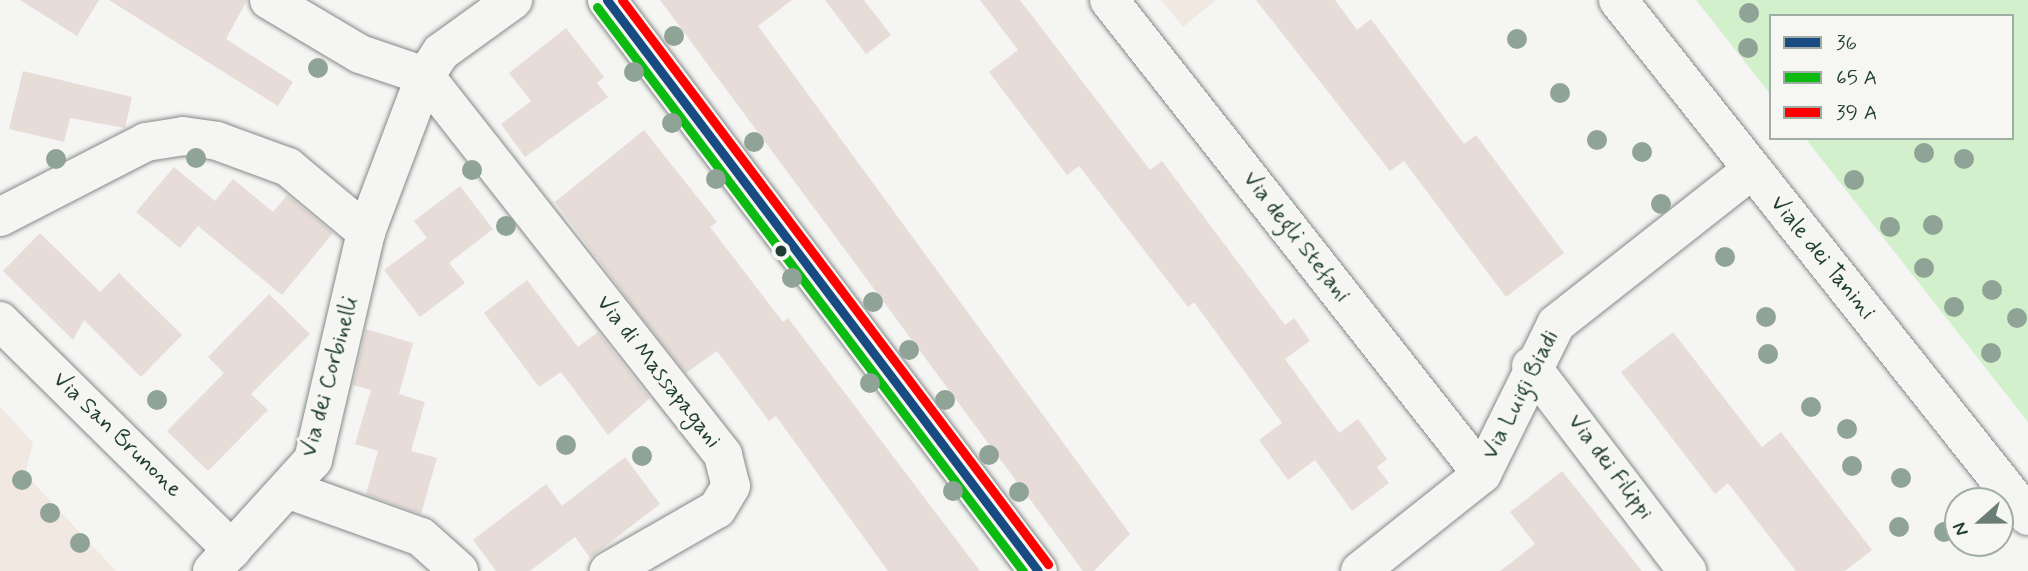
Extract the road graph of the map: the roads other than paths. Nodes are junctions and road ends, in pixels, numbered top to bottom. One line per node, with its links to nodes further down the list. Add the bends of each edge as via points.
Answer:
1 (269, 0): 6 (street, via 360,54)
2 (513, 0): 6 (street, Via dei Corbinelli, via 451,44)
3 (607, 0): 18 (street)
4 (1109, 0): 12 (street, Via degli Stefani)
5 (1618, 0): 7 (street, Viale dei Tanini)
6 (425, 76): 9 (street, Via dei Corbinelli); 17 (street, Via di Massapagani, via 729,468 731,486 717,509)
7 (1752, 170): 11 (street, Via Luigi Biadi, via 1556,324); 14 (street, Viale dei Tanini)
8 (0, 217): 9 (street, via 146,142 183,136 217,141 288,167)
9 (366, 232): 13 (street, Via dei Corbinelli, via 313,460)
10 (0, 321): 15 (street, Via San Brunone)
11 (1531, 366): 12 (street, Via Luigi Biadi); 20 (street, Via dei Filippi)
12 (1482, 474): 19 (street, Via Luigi Biadi)
13 (287, 489): 15 (street, Via dei Corbinelli); 16 (street, via 421,537)
14 (2028, 516)
15 (222, 560)
16 (459, 571)
17 (609, 571)
18 (1038, 571)
19 (1360, 571)
20 (1687, 571)

